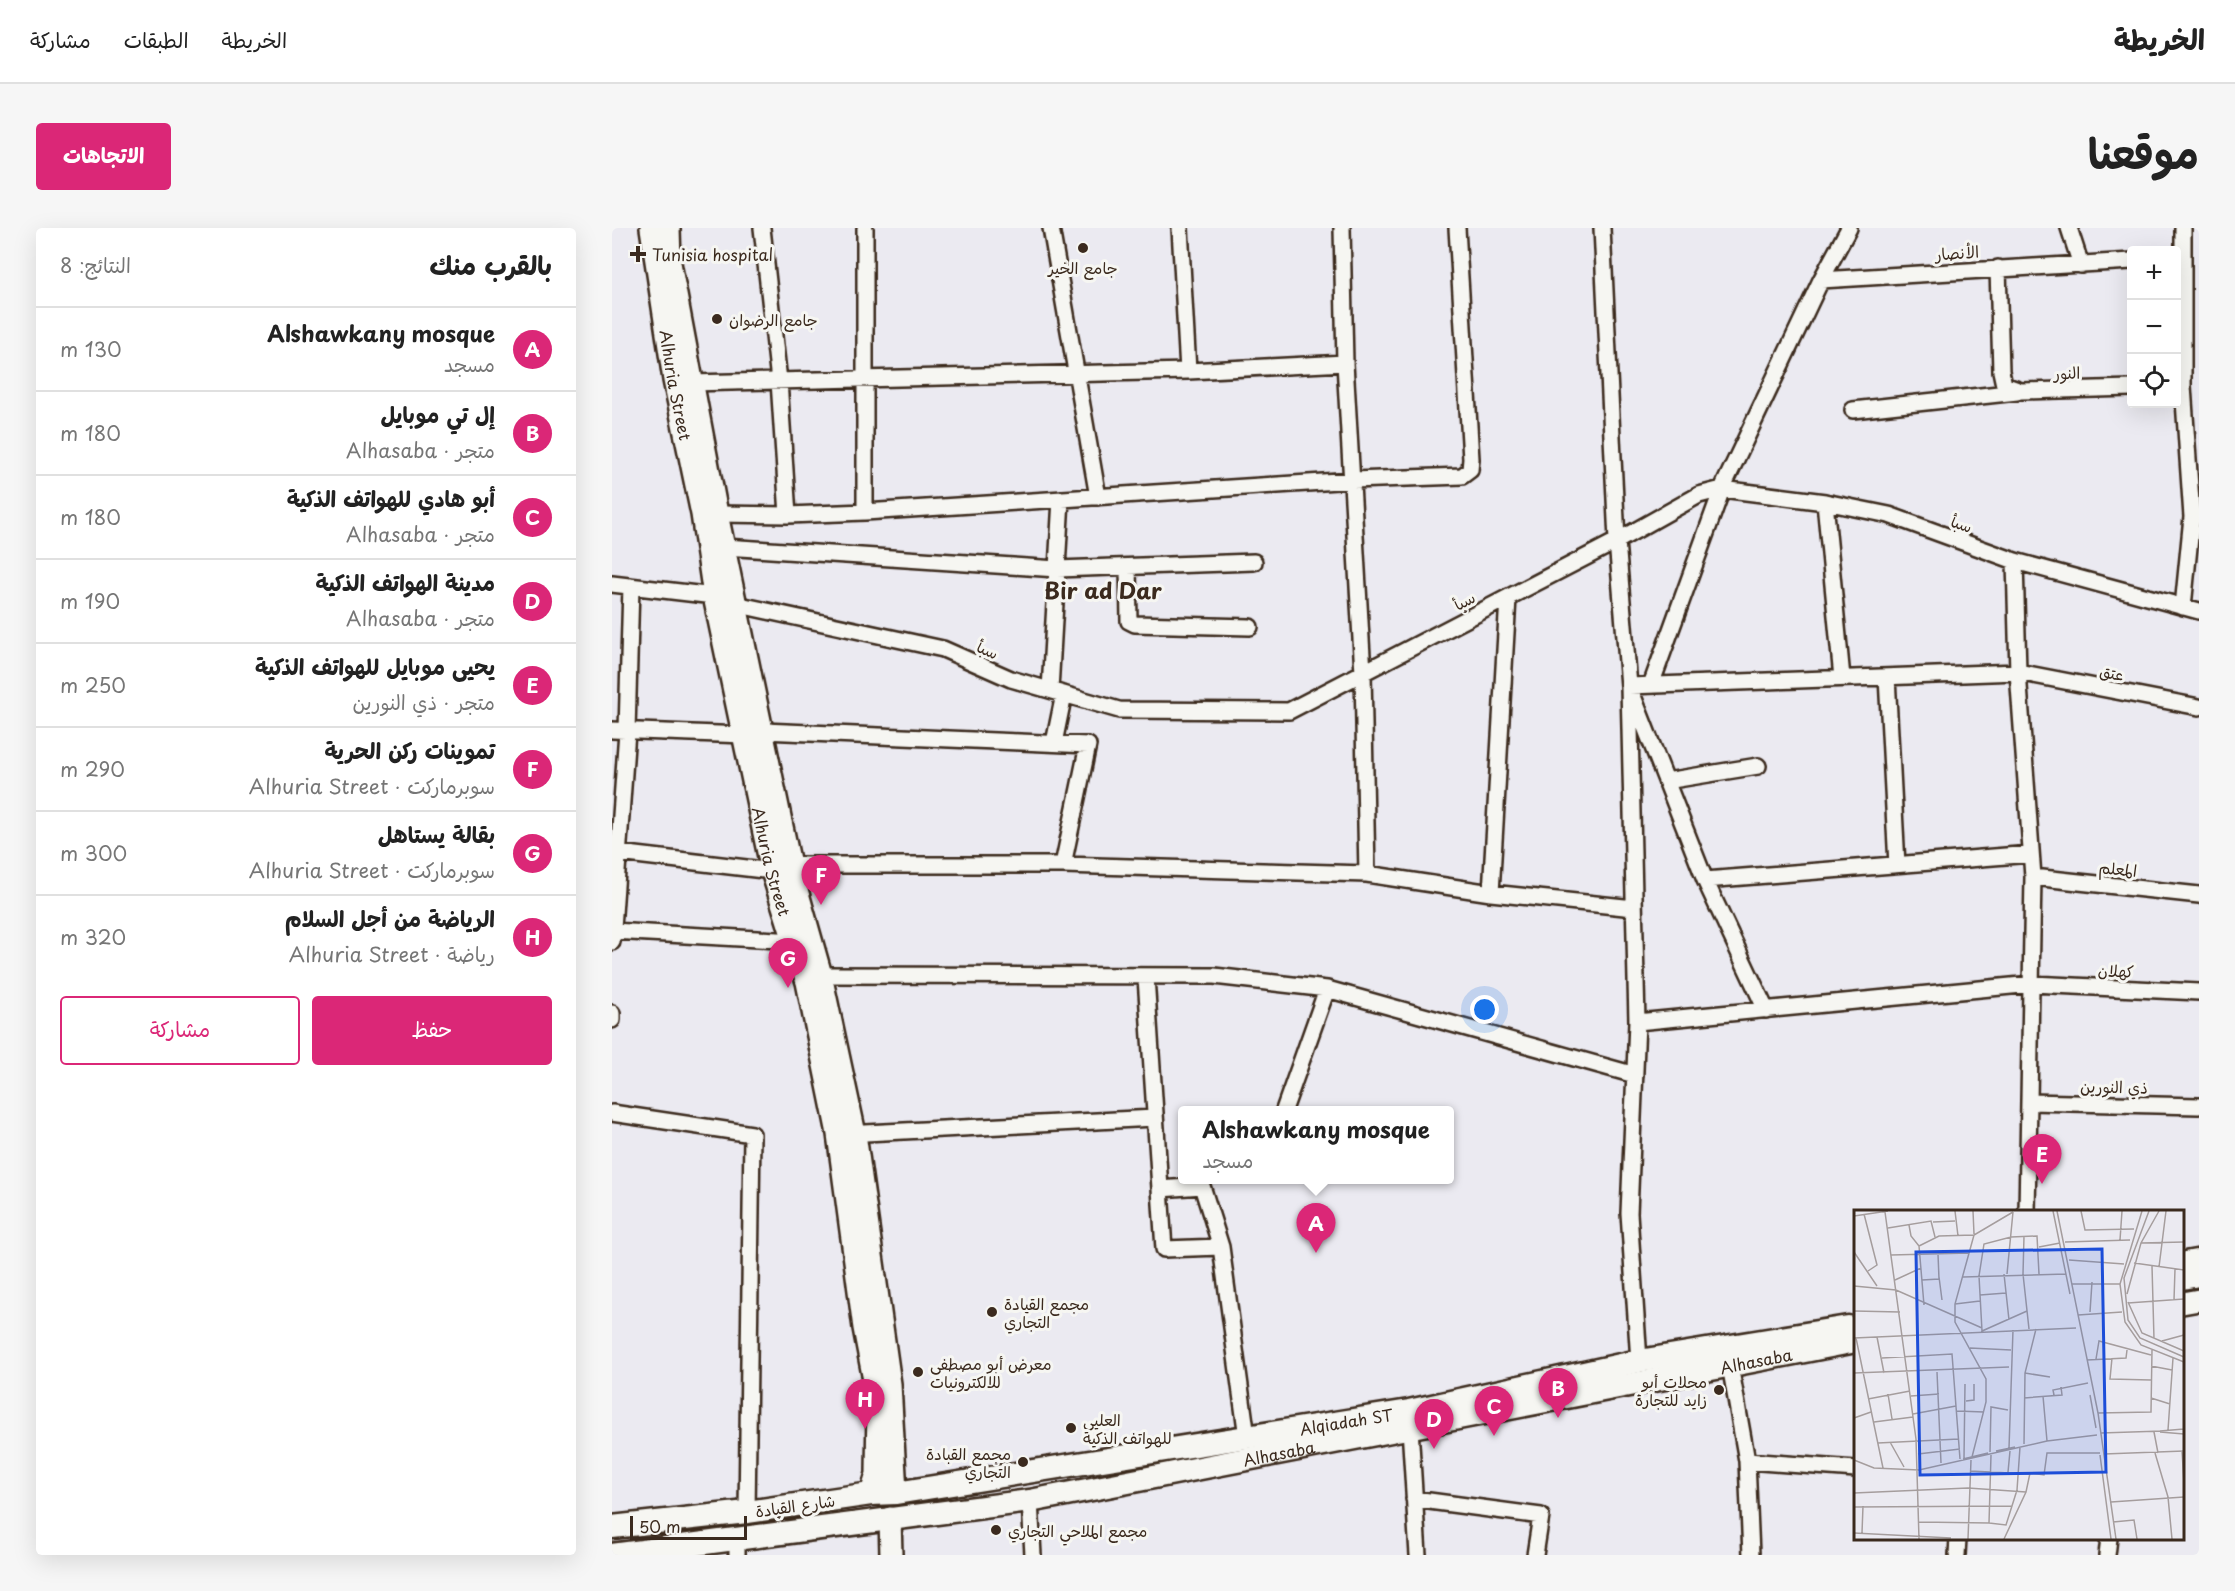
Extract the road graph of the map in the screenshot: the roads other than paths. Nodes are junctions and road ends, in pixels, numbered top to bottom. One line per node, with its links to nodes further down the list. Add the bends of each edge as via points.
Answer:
1 (651, 228): 45 (street, Alhuria Street)
2 (669, 228): 24 (street, via 670,263)
3 (762, 228): 23 (street)
4 (865, 228): 22 (street)
5 (1051, 228): 21 (street)
6 (1180, 228): 20 (street)
7 (1342, 228): 18 (street)
8 (1457, 228): 29 (street, via 1470,470 1462,476)
9 (1602, 228): 37 (street)
10 (1849, 228): 17 (street)
11 (2069, 228): 15 (street)
12 (2183, 228): 13 (street)
13 (2186, 257): 19 (street)
14 (2127, 261): 15 (street, الأنصار)
15 (2081, 265): 16 (street, الأنصار)
16 (1998, 268): 17 (street, الأنصار); 26 (street, النور, via 2001,371 2004,385)
17 (1821, 280): 30 (street)
18 (1345, 363): 20 (street); 29 (street)
19 (2181, 364)
20 (1188, 371): 21 (street)
21 (1076, 374): 22 (street); 31 (street)
22 (865, 380): 23 (street); 34 (street)
23 (779, 381): 24 (street); 36 (street)
24 (692, 383): 35 (street)
25 (2127, 388): 26 (street, النور)
26 (2021, 391): 28 (street)
27 (2181, 397): 48 (street, via 2192,517)
28 (1853, 410)
29 (1353, 480): 31 (street); 52 (street)
30 (1722, 489): 33 (street, سبأ); 37 (street, سبأ, via 1699,495); 55 (street)
31 (1098, 497): 32 (street)
32 (1061, 499): 34 (street); 42 (street)
33 (1825, 502): 39 (street, سبأ, via 1889,515); 54 (street)
34 (865, 512): 36 (street)
35 (717, 514): 36 (street); 38 (street)
36 (788, 515)
37 (1617, 541): 46 (street, سبأ); 56 (street)
38 (724, 547): 42 (street); 47 (street)
39 (2015, 561): 48 (street, سبأ); 51 (street)
40 (1254, 562): 41 (street)
41 (1128, 567): 42 (street); 50 (street, via 1129,621 1135,624)
42 (1057, 569): 57 (street)
43 (612, 584): 44 (street)
44 (631, 586): 45 (street); 59 (street)
45 (714, 596): 60 (street, Alhuria Street)
46 (1508, 598): 52 (street, سبأ); 72 (street)
47 (735, 604): 57 (street, سبأ, via 943,649 1011,679); 60 (street)
48 (2183, 607): 49 (street, سبأ)
49 (2199, 611)
50 (1250, 627)
51 (2018, 672): 53 (street, عتق); 58 (street, عتق); 65 (street)
52 (1363, 673): 57 (street, سبأ, via 1289,711 1119,710); 69 (street)
53 (1887, 677): 54 (street, عتق); 67 (street)
54 (1842, 678): 55 (street, عتق)
55 (1651, 685): 56 (street, عتق)
56 (1629, 686): 63 (street); 74 (street)
57 (1057, 692): 61 (street)
58 (2199, 707)
59 (619, 731): 60 (street); 64 (street)
60 (754, 734): 61 (street); 68 (street, Alhuria Street)
61 (1054, 743): 66 (street, via 1088,745)
62 (1758, 765): 63 (street)
63 (1666, 781): 71 (street)
64 (619, 853): 68 (street); 75 (street)
65 (2031, 854): 67 (street); 70 (street)
66 (1063, 865): 68 (street); 69 (street)
67 (1896, 865): 71 (street)
68 (781, 868): 76 (street, Alhuria Street); 77 (street)
69 (1367, 874): 72 (street)
70 (2033, 877): 73 (street, المعلم); 79 (street)
71 (1705, 880): 82 (street)
72 (1491, 893): 74 (street)
73 (2199, 895)
74 (1634, 908): 85 (street)
75 (612, 935): 76 (street)
76 (796, 941): 92 (street, Alhuria Street)
77 (821, 975): 78 (street); 92 (street)
78 (1146, 976): 80 (street, via 1214,975); 91 (street)
79 (2032, 984): 81 (street, كهلان); 82 (street, كهلان); 87 (street)
80 (1326, 988): 86 (street); 88 (street)
81 (2199, 992)
82 (1766, 1010): 85 (street, كهلان)
83 (612, 1012): 84 (street)
84 (612, 1020)
85 (1637, 1022): 86 (street)
86 (1635, 1075): 106 (street, via 1629,1213)
87 (2029, 1102): 89 (street, ذي النورين); 94 (street)
88 (1285, 1106)
89 (2199, 1106)
90 (612, 1113): 116 (street, via 753,1134)
91 (1155, 1118): 92 (street); 93 (street)
92 (846, 1134): 112 (street, via 890,1384); 113 (street, Alhuria Street, via 864,1328 878,1401 877,1474)
93 (1160, 1189): 95 (street, via 1202,1186); 95 (street, via 1164,1249)
94 (2026, 1210)
95 (1221, 1246): 109 (street)
96 (2199, 1260): 97 (street)
97 (2184, 1263)
98 (2199, 1275): 99 (main road)
99 (2184, 1278)
100 (2199, 1286): 101 (main road)
101 (2184, 1288)
102 (2199, 1300): 103 (street)
103 (2184, 1303)
104 (1854, 1326): 106 (main road, Alqiadah ST)
105 (1854, 1341): 107 (main road, Alhasaba)
106 (1639, 1361): 109 (main road, Alqiadah ST, via 1409,1411)
107 (1730, 1365): 108 (main road, Alhasaba); 110 (street)
108 (1410, 1428): 114 (street); 115 (main road, Alhasaba)
109 (1247, 1437): 112 (main road, Alqiadah ST)
110 (1747, 1461): 111 (street); 128 (street)
111 (1854, 1469)
112 (897, 1493): 113 (main road, Alqiadah ST)
113 (871, 1494): 116 (main road, شارع القيادة)
114 (1414, 1499): 126 (street); 127 (street, via 1541,1516)
115 (1030, 1501): 117 (main road, Alhasaba); 125 (street)
116 (747, 1512): 118 (main road, شارع القيادة)
117 (884, 1519): 121 (main road, شارع القيادة); 123 (street); 124 (street)
118 (612, 1527)
119 (1958, 1540): 129 (street)
120 (2109, 1540): 130 (street)
121 (737, 1547): 122 (main road, شارع القيادة)
122 (612, 1555)
123 (878, 1555)
124 (891, 1555)
125 (1033, 1555)
126 (1418, 1555)
127 (1535, 1555)
128 (1751, 1555)
129 (1957, 1555)
130 (2107, 1555)

